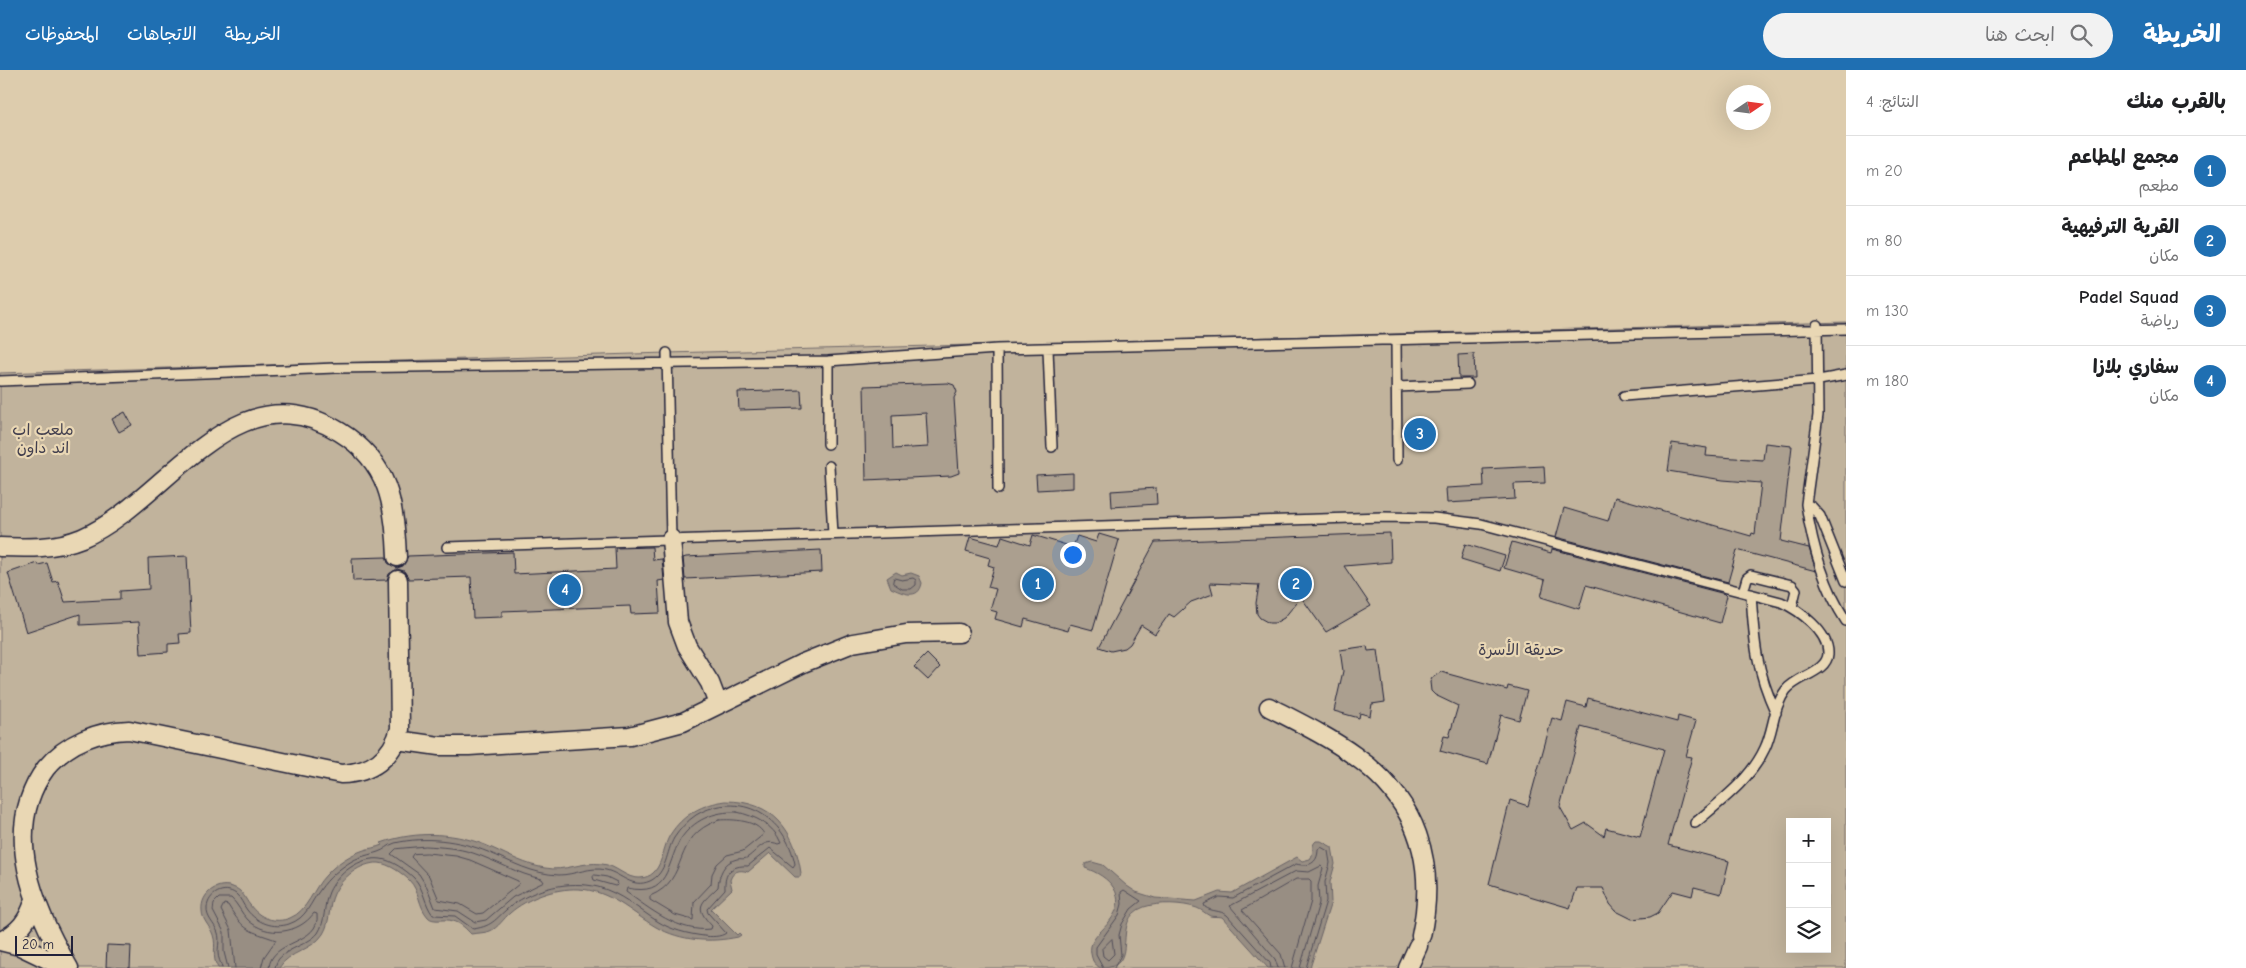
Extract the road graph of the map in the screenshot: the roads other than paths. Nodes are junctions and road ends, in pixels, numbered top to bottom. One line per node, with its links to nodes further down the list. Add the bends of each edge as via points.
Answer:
1 (1818, 327): 2 (lane); 3 (lane); 11 (lane)
2 (1846, 329)
3 (1396, 340): 4 (lane); 13 (lane)
4 (1048, 349): 5 (lane); 16 (lane)
5 (997, 350): 7 (lane); 19 (lane)
6 (667, 352): 8 (lane)
7 (828, 361): 8 (lane); 15 (lane)
8 (667, 365): 10 (lane, via 336,368); 22 (lane)
9 (1846, 375): 11 (lane)
10 (0, 380)
11 (1819, 380): 14 (lane); 20 (lane, via 1817,430)
12 (1468, 384): 13 (lane)
13 (1397, 387): 17 (lane)
14 (1624, 396)
15 (828, 444)
16 (1052, 447)
17 (1397, 460)
18 (829, 466): 21 (lane)
19 (998, 489)
20 (1806, 504): 27 (lane, via 1820,516); 30 (lane, via 1827,587)
21 (833, 534): 22 (lane); 28 (lane, via 1434,518 1502,529)
22 (671, 539): 24 (lane); 32 (street, via 678,622)
23 (0, 547): 25 (street, via 49,547 82,538 112,520 224,431 254,419 287,416 334,429 372,460 393,505)
24 (447, 547)
25 (397, 557)
26 (398, 580): 35 (street, via 401,717)
27 (1846, 580)
28 (1747, 593): 29 (lane); 29 (lane, via 1747,578 1751,575 1792,585 1796,590); 34 (lane, via 1755,654 1764,688)
29 (1792, 607): 34 (lane, via 1818,631 1828,655 1822,666 1786,691)
30 (1846, 621)
31 (959, 634): 32 (street, via 906,634 852,644 827,652)
32 (718, 704): 35 (street, via 665,728 611,738 439,746)
33 (1269, 707): 40 (street, via 1355,756 1394,790 1404,806 1419,839 1426,874 1426,913)
34 (1776, 713): 36 (lane, via 1767,745 1754,769)
35 (397, 740): 37 (street, via 375,766 341,774 147,732 111,730 81,740 45,769 30,792 24,809 21,845)
36 (1695, 823)
37 (34, 902): 38 (street, via 23,926); 39 (street)
38 (0, 941): 39 (street, via 20,946)
39 (68, 968)
40 (1408, 968)

